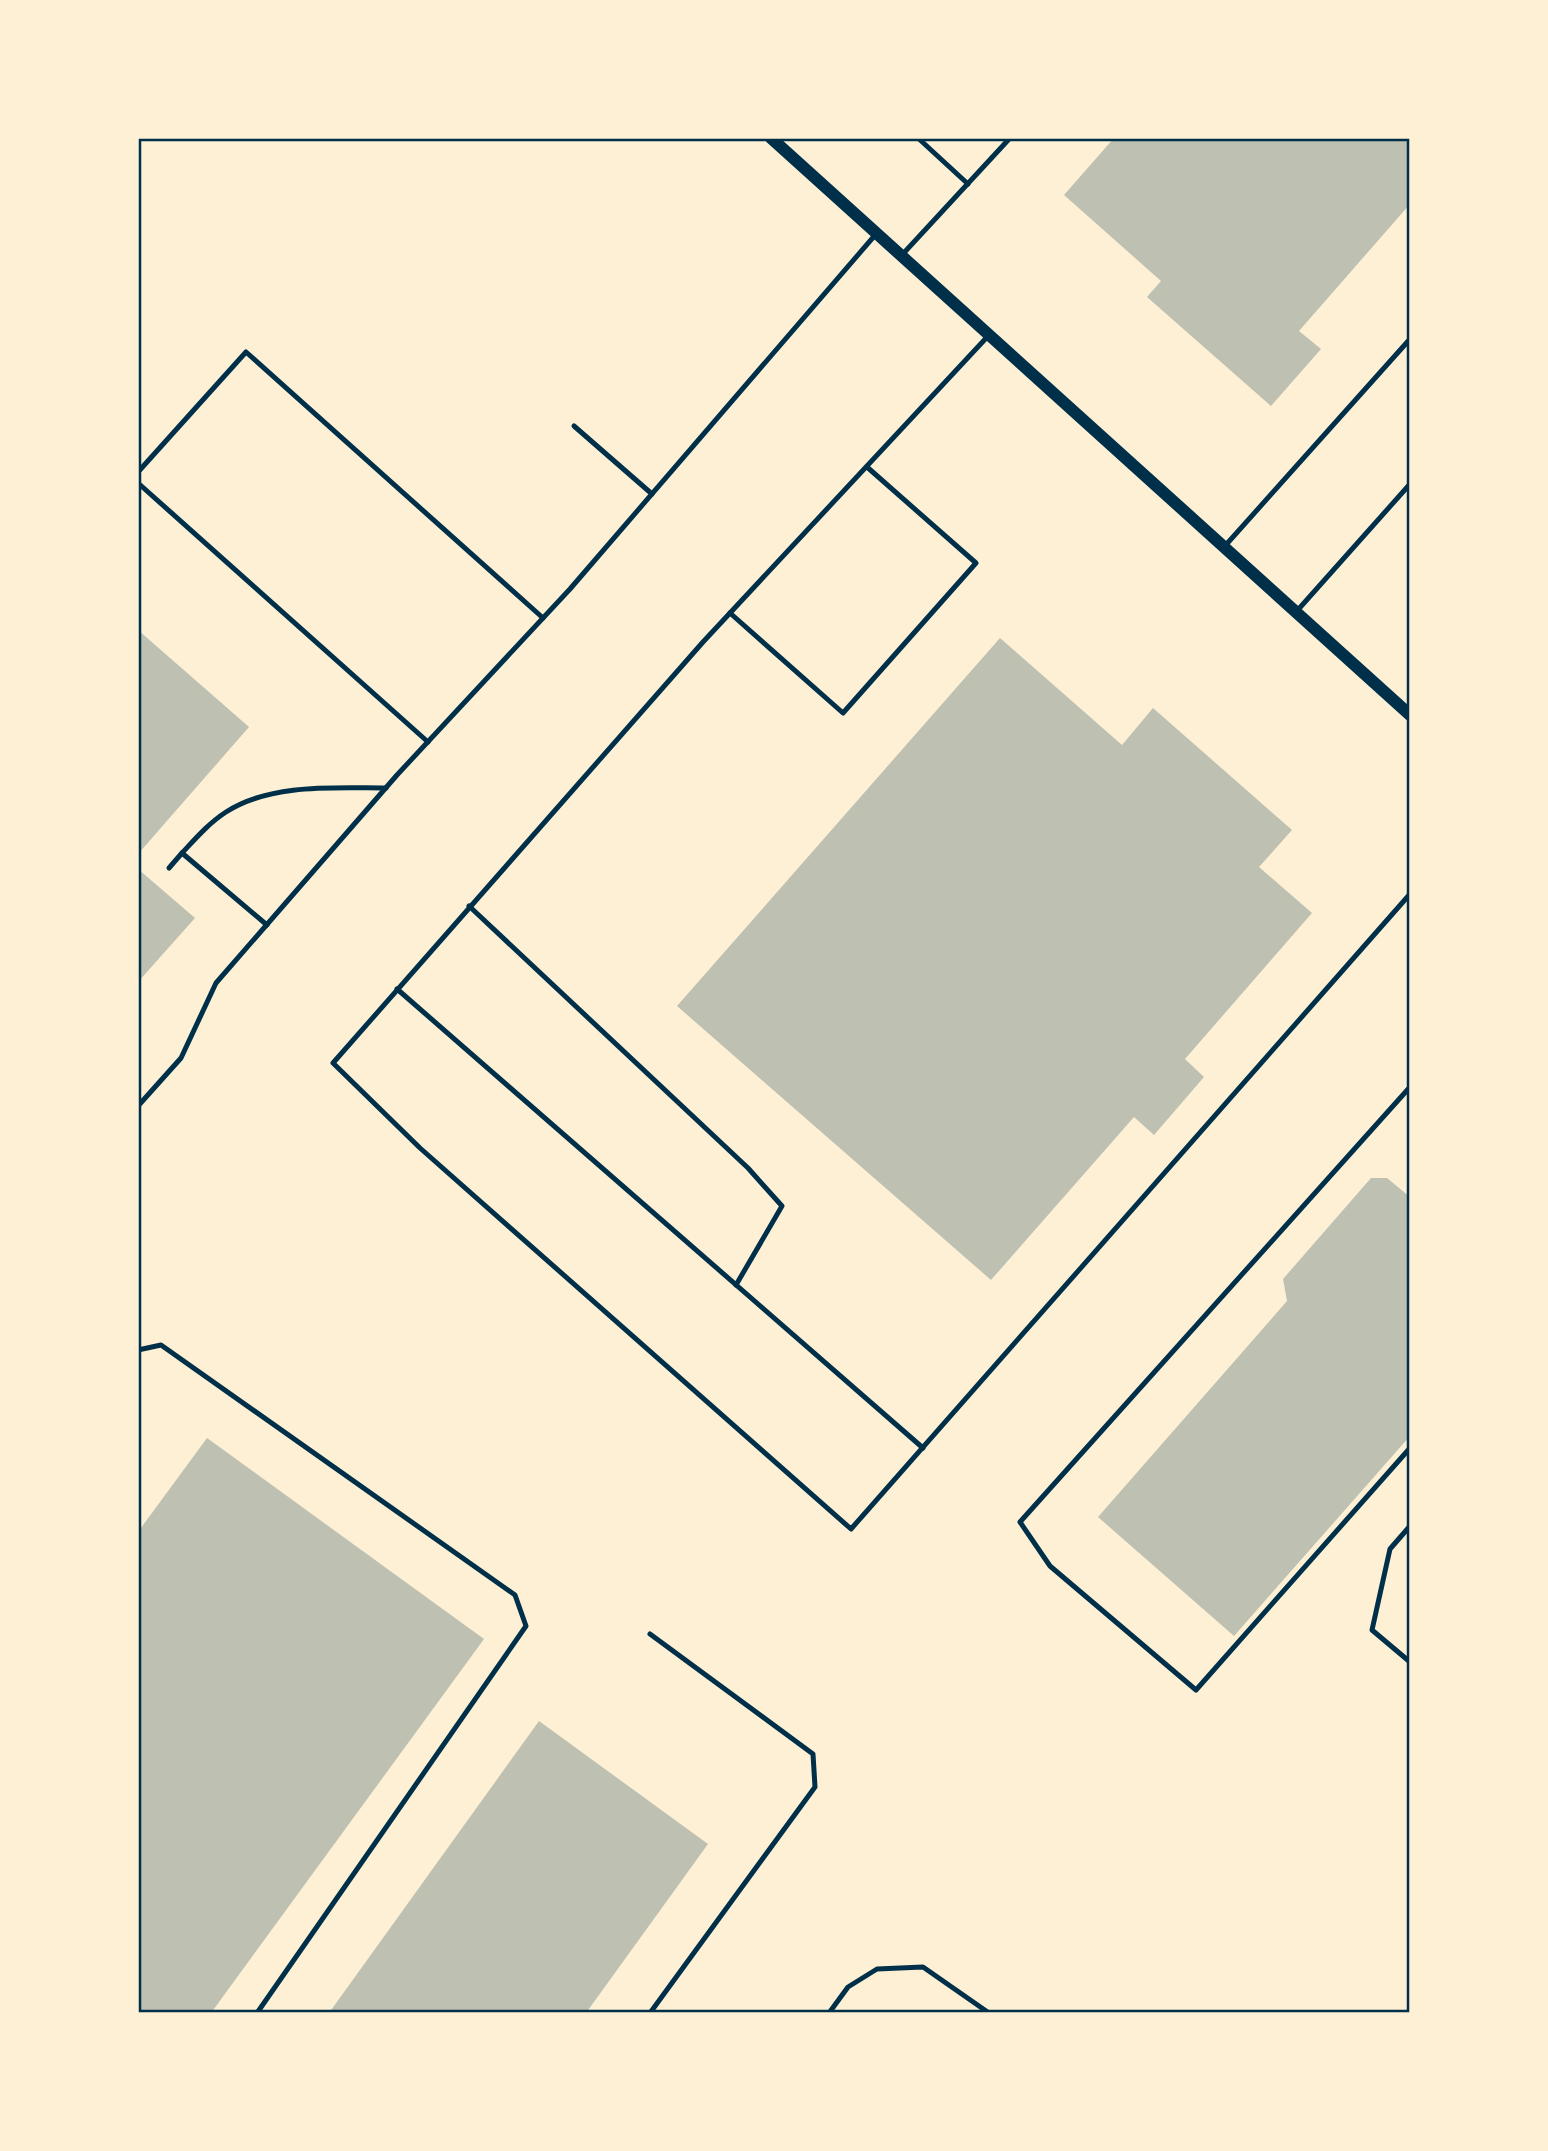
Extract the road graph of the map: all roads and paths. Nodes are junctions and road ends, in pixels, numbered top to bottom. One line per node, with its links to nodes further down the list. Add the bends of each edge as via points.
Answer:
1 (771, 138): 5 (street)
2 (918, 138): 4 (lane)
3 (1010, 138): 4 (lane)
4 (968, 184): 6 (lane)
5 (876, 234): 6 (street); 14 (lane)
6 (901, 256): 7 (street)
7 (989, 335): 10 (lane); 15 (street)
8 (1410, 340): 15 (lane)
9 (574, 426): 14 (lane)
10 (867, 467): 17 (lane); 17 (lane, via 976,563 843,713)
11 (138, 472): 18 (lane, via 246,352)
12 (138, 483): 20 (lane)
13 (1410, 484): 16 (lane)
14 (652, 494): 18 (lane)
15 (1224, 547): 16 (street)
16 (1296, 612): 19 (street)
17 (730, 613): 25 (lane)
18 (543, 618): 20 (lane)
19 (1410, 715)
20 (428, 742): 21 (lane)
21 (386, 788): 22 (lane, via 301,789 253,800 228,810); 26 (lane)
22 (182, 853): 23 (lane); 26 (lane)
23 (169, 868)
24 (1410, 894): 32 (lane)
25 (468, 906): 27 (lane); 30 (lane, via 748,1168 782,1206)
26 (267, 925): 29 (lane, via 216,983 181,1058)
27 (397, 989): 30 (lane); 32 (lane, via 333,1063 420,1148 850,1529)
28 (1409, 1090): 33 (lane, via 1020,1522 1050,1566 1196,1689)
29 (138, 1106)
30 (736, 1285): 32 (lane)
31 (138, 1350): 37 (lane, via 161,1345 515,1595 526,1626)
32 (923, 1448)
33 (1410, 1448)
34 (1410, 1526): 36 (lane, via 1390,1549 1372,1630)
35 (650, 1634): 38 (lane, via 813,1754 815,1787)
36 (1410, 1662)
37 (257, 2013)
38 (650, 2013)
39 (829, 2013): 40 (lane, via 848,1987 877,1969 923,1967)
40 (989, 2013)

